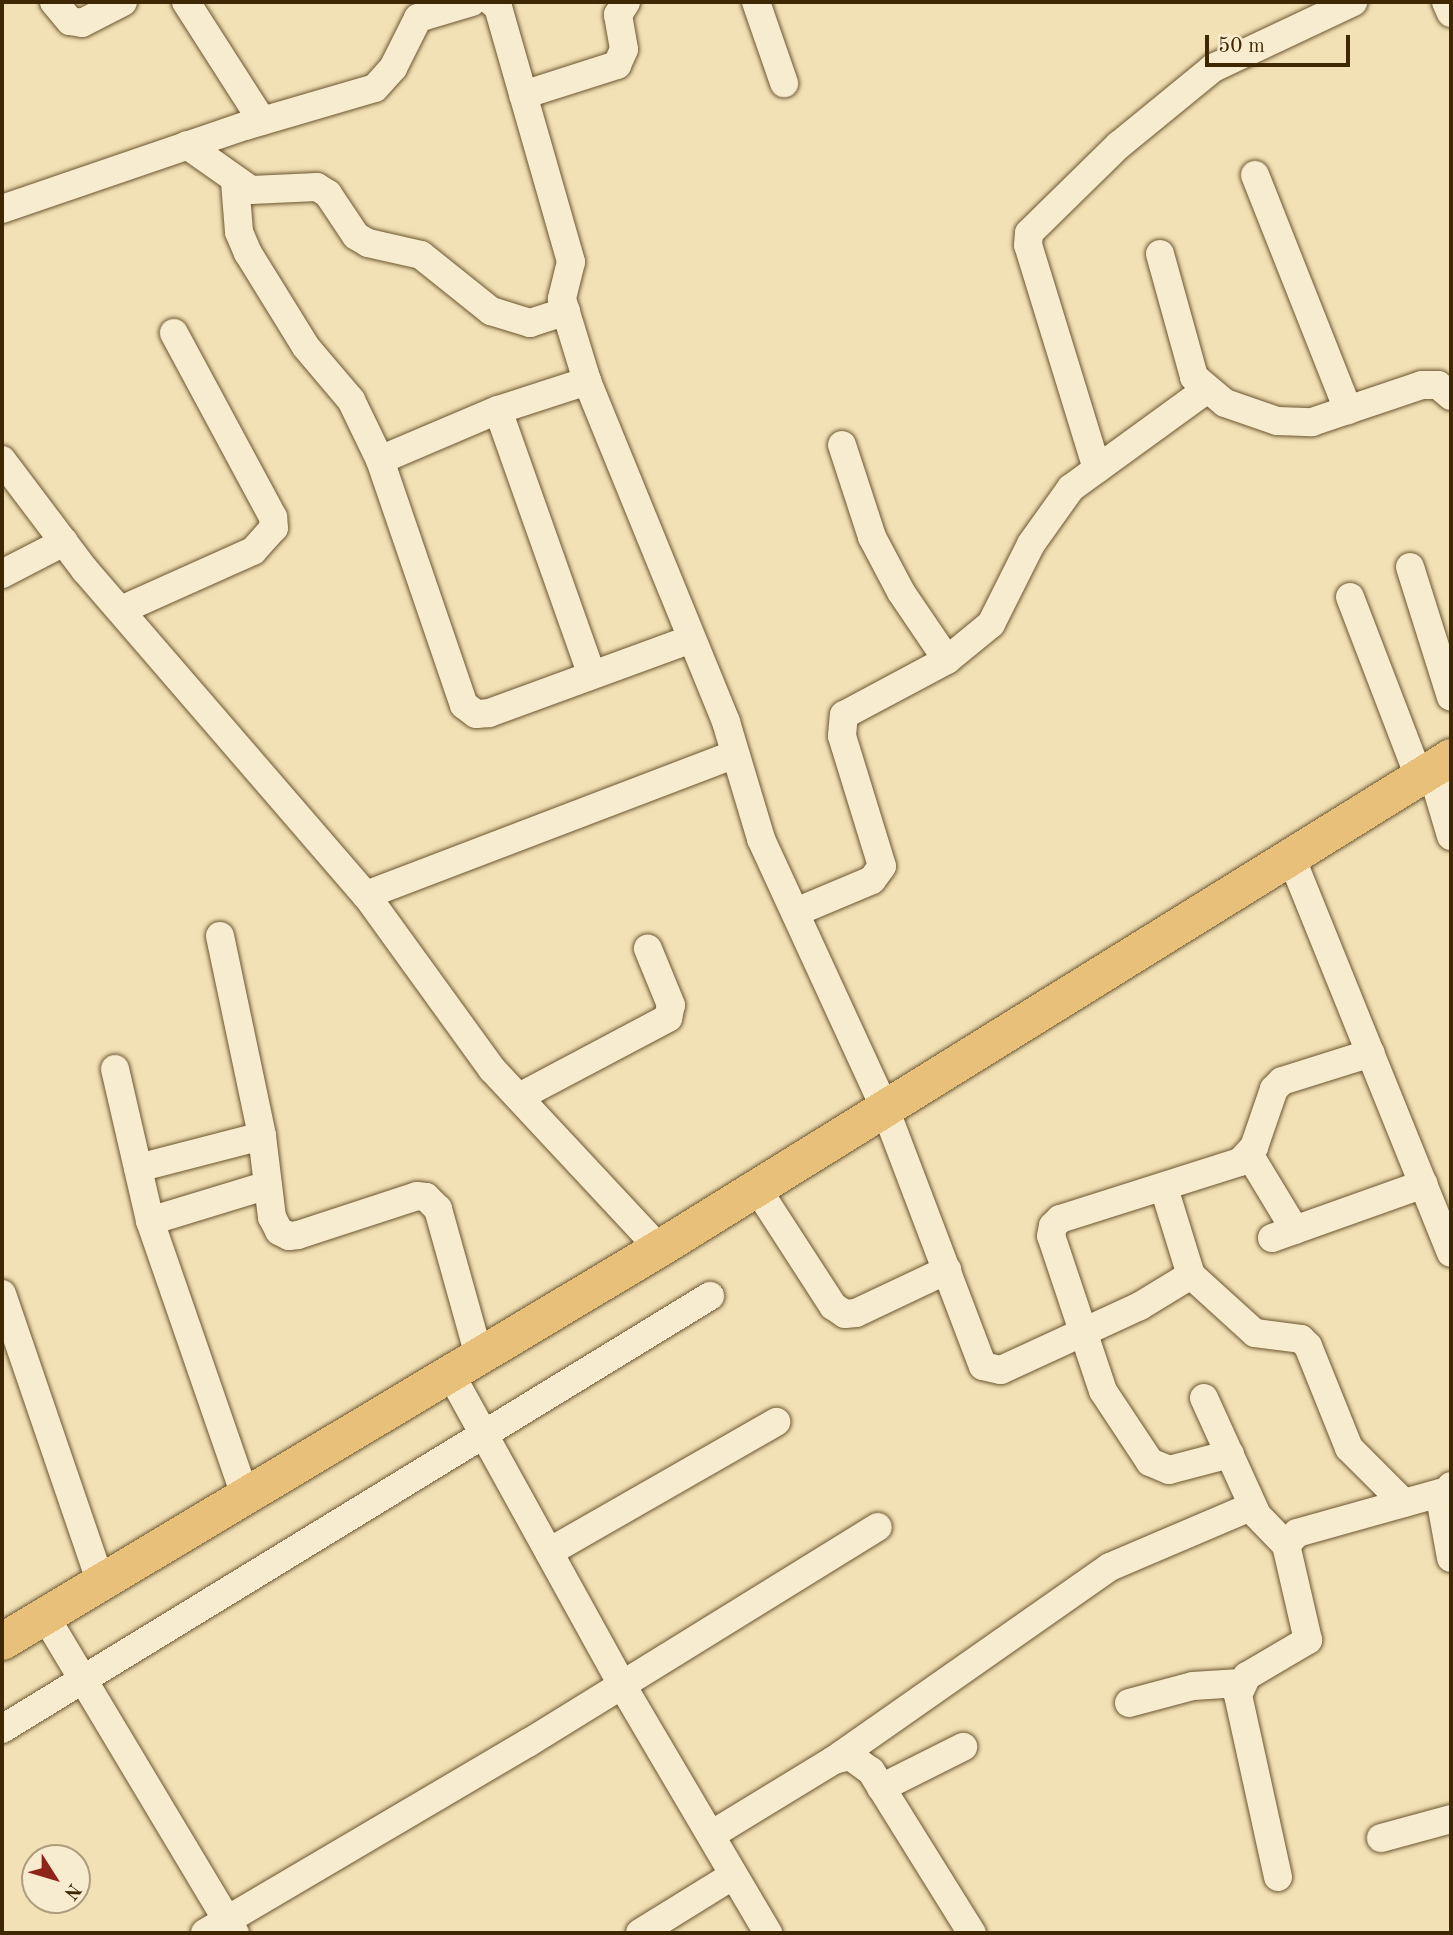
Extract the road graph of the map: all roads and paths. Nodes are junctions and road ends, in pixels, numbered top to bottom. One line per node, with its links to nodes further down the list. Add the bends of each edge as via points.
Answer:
1 (54, 2): 2 (street, via 70,21 82,23)
2 (123, 2)
3 (186, 2): 13 (street)
4 (472, 2): 13 (street, via 418,18 393,68 375,88)
5 (492, 2): 12 (street)
6 (626, 2): 12 (street, via 618,15 624,50 617,65)
7 (755, 2): 11 (street)
8 (1353, 2): 29 (street, via 1213,68 1119,145 1029,233 1028,245)
9 (1446, 2): 10 (street)
10 (1451, 13)
11 (785, 83)
12 (523, 95): 19 (street, via 571,262 563,288)
13 (261, 121): 14 (street)
14 (187, 145): 16 (street); 17 (street)
15 (1255, 175): 25 (street)
16 (236, 182): 19 (street, via 251,190 317,187 328,194 356,236 421,255 474,300 517,322 530,323); 28 (street, via 239,232 248,253 306,347 351,400)
17 (2, 209)
18 (1160, 254): 22 (street, via 1194,377)
19 (566, 311): 21 (street)
20 (174, 333): 34 (street, via 273,517 274,528 253,551)
21 (587, 381): 24 (street); 35 (street)
22 (1206, 390): 25 (street, via 1225,403 1277,421 1312,422); 29 (street)
23 (1451, 396): 25 (street, via 1438,385 1423,385)
24 (498, 410): 28 (street); 37 (street)
25 (1348, 410)
26 (842, 445): 36 (street, via 872,537 901,592)
27 (2, 460): 30 (street)
28 (380, 460): 37 (street, via 464,705 476,714 489,713)
29 (1097, 469): 36 (street, via 1051,511 991,624)
30 (64, 542): 32 (street); 34 (street)
31 (1410, 567): 38 (street)
32 (2, 574)
33 (1350, 597): 40 (street)
34 (121, 610): 43 (street)
35 (691, 639): 37 (street); 39 (street)
36 (947, 660): 44 (street, via 844,715 842,736 882,866 872,880)
37 (592, 676)
38 (1451, 697)
39 (735, 754): 43 (street); 44 (street, via 761,839)
40 (1434, 767): 41 (street); 42 (main road)
41 (1451, 836)
42 (1291, 857): 47 (street); 50 (main road)
43 (366, 895): 49 (street, via 492,1069)
44 (796, 912): 50 (street)
45 (220, 936): 51 (street)
46 (648, 949): 49 (street, via 671,1005 668,1018)
47 (1371, 1053): 52 (street, via 1282,1081 1274,1090); 54 (street)
48 (116, 1069): 53 (street)
49 (519, 1097): 59 (street)
50 (884, 1106): 56 (main road); 61 (street)
51 (262, 1136): 53 (street); 55 (street)
52 (1249, 1154): 54 (street, via 1284,1234); 57 (street, via 1240,1162)
53 (138, 1168): 58 (street)
54 (1424, 1184): 60 (street)
55 (268, 1185): 58 (street); 66 (street, via 272,1217 289,1236 417,1196 432,1202)
56 (755, 1187): 59 (main road); 61 (street, via 833,1306 845,1314)
57 (1164, 1188): 62 (street); 65 (street, via 1060,1219 1053,1226 1051,1236)
58 (150, 1221): 72 (street)
59 (659, 1248): 66 (main road)
60 (1451, 1253)
61 (947, 1270): 65 (street, via 989,1370 1001,1370)
62 (1191, 1275): 65 (street); 73 (street, via 1255,1333 1301,1339 1308,1346 1349,1448)
63 (2, 1294): 79 (street)
64 (710, 1296): 69 (street)
65 (1081, 1333): 70 (street, via 1103,1391 1150,1462 1170,1471)
66 (464, 1365): 69 (street); 72 (main road)
67 (1204, 1398): 70 (street)
68 (776, 1422): 77 (street)
69 (484, 1435): 77 (street); 82 (street)
70 (1230, 1454): 74 (street)
71 (1448, 1489): 73 (street); 78 (street, via 1442,1521)
72 (245, 1496): 79 (main road)
73 (1404, 1503): 76 (street, via 1297,1533)
74 (1253, 1506): 76 (street); 88 (street, via 1110,1567)
75 (878, 1527): 84 (street)
76 (1286, 1545): 83 (street, via 1308,1640)
77 (549, 1552): 84 (street)
78 (1451, 1558)
79 (101, 1583): 80 (main road)
80 (45, 1616): 81 (main road); 82 (street)
81 (2, 1641)
82 (84, 1680): 86 (street); 95 (street)
83 (1240, 1683): 85 (street, via 1192,1686); 94 (street, via 1238,1695)
84 (622, 1685): 91 (street); 95 (street)
85 (1129, 1703)
86 (2, 1730)
87 (963, 1747): 89 (street)
88 (834, 1760): 89 (street, via 850,1756 862,1763); 91 (street)
89 (881, 1788): 98 (street)
90 (1451, 1819): 92 (street)
91 (711, 1835): 93 (street)
92 (1381, 1838)
93 (734, 1875): 96 (street); 97 (street)
94 (1278, 1877)
95 (222, 1928)
96 (640, 1933)
97 (768, 1933)
98 (972, 1933)

